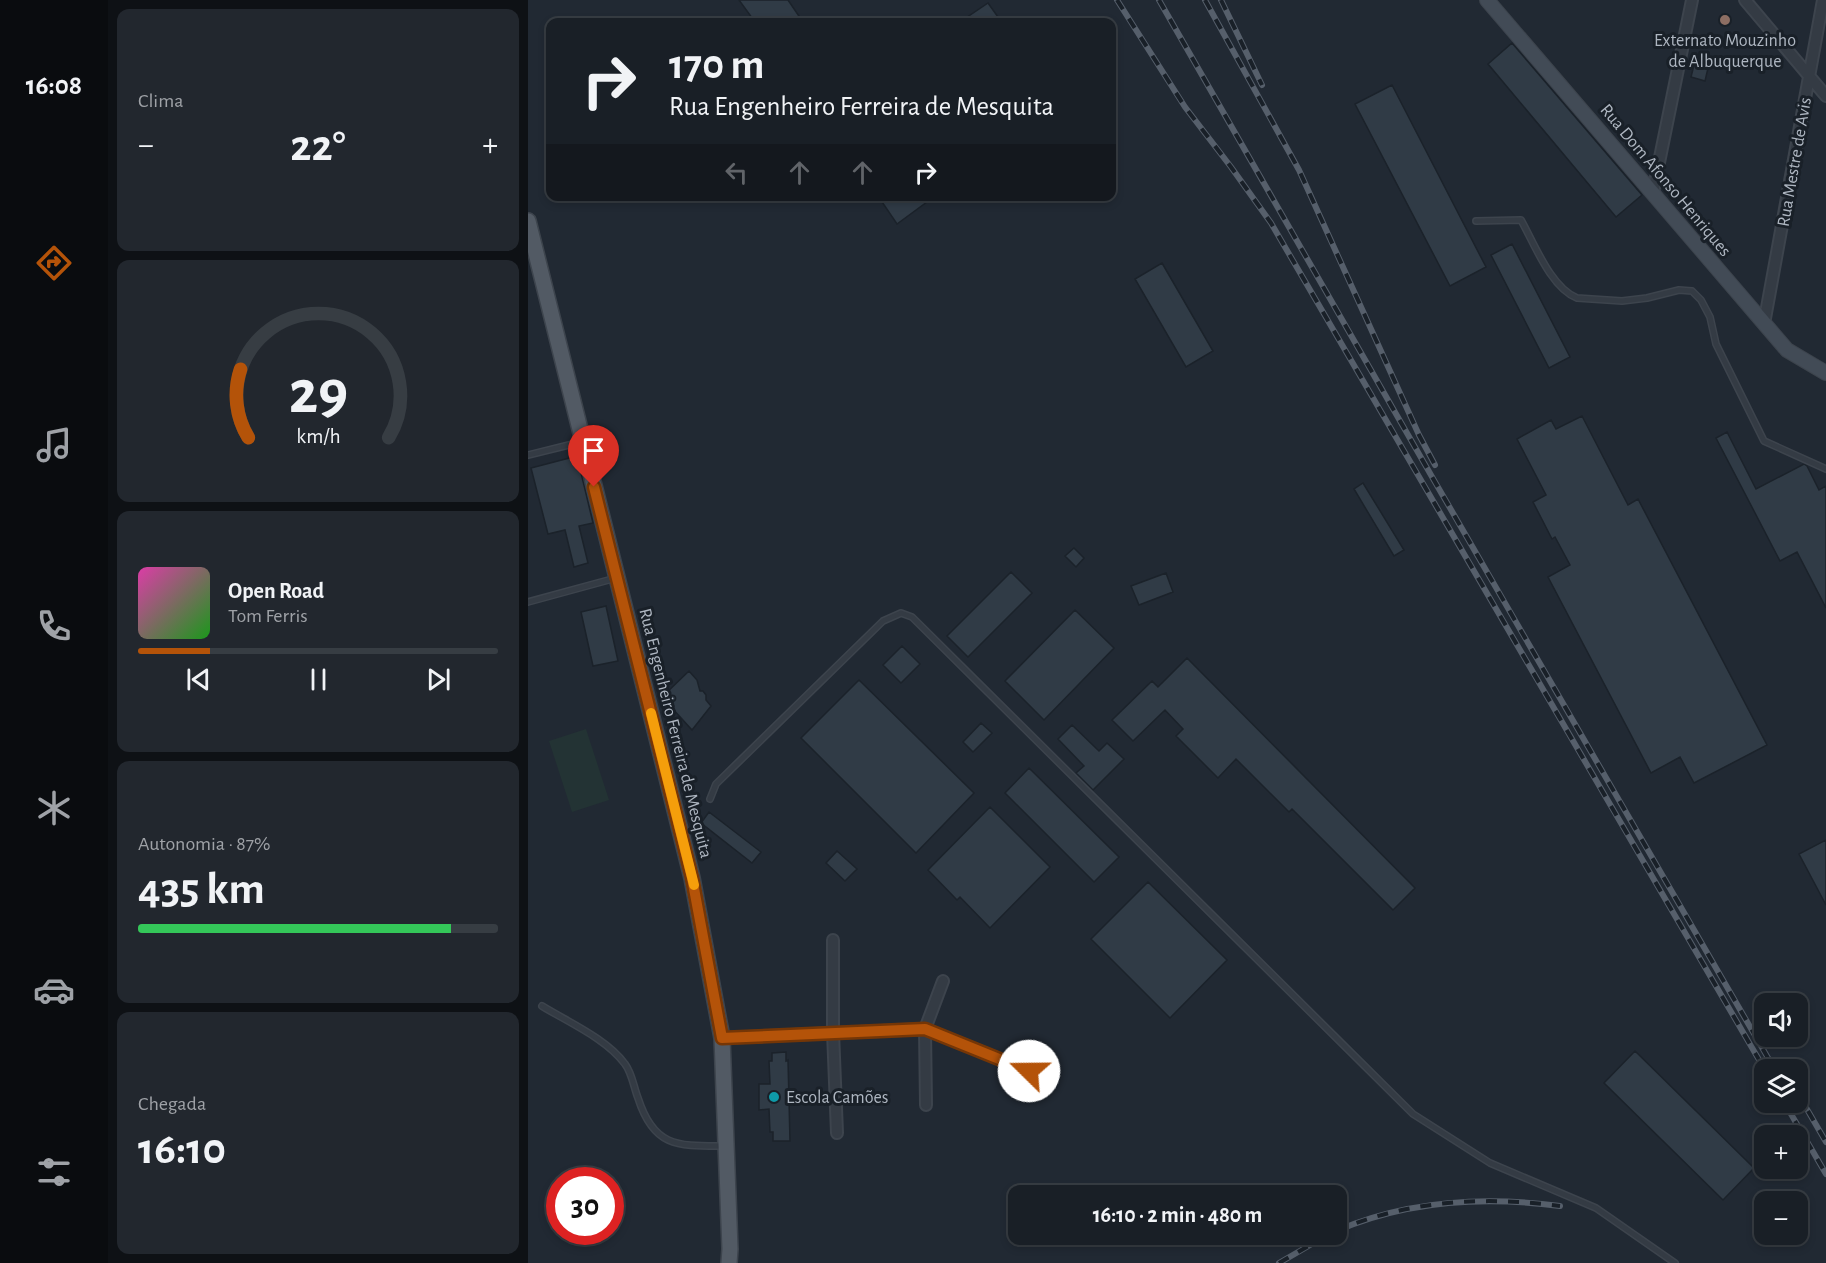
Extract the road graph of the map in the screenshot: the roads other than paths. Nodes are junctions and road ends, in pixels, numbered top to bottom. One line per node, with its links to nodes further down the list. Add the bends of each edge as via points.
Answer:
1 (1487, 0): 7 (street, Rua Dom Afonso Henriques)
2 (1692, 0): 7 (street)
3 (1745, 0): 5 (street)
4 (1822, 3): 5 (street, Rua Mestre de Avis)
5 (1809, 76): 6 (street); 10 (street, Rua Mestre de Avis)
6 (1826, 96)
7 (1653, 192): 10 (street, Rua Dom Afonso Henriques)
8 (528, 220): 12 (main road, Rua Engenheiro Ferreira de Mesquita)
9 (1476, 221): 14 (lane, via 1521,220 1559,285 1570,296 1622,301 1692,291 1710,317 1716,344 1764,441)
10 (1764, 324): 11 (street, Rua Dom Afonso Henriques, via 1787,350)
11 (1826, 373)
12 (583, 441): 13 (lane); 15 (main road, Rua Engenheiro Ferreira de Mesquita)
13 (528, 455)
14 (1826, 469)
15 (617, 578): 16 (lane); 23 (main road, Rua Engenheiro Ferreira de Mesquita, via 692,878)
16 (528, 602)
17 (711, 799): 29 (lane, via 716,784 884,621 901,613 912,617 1413,1114 1490,1163 1596,1208)
18 (833, 940): 22 (street)
19 (943, 981): 21 (street)
20 (542, 1006): 27 (lane, via 612,1048 627,1066 644,1118 655,1132 688,1146)
21 (925, 1029): 22 (street); 24 (street); 25 (street)
22 (833, 1032): 23 (street); 26 (street)
23 (722, 1038): 27 (main road, Rua Engenheiro Ferreira de Mesquita)
24 (1029, 1071)
25 (926, 1105)
26 (837, 1133)
27 (726, 1146): 28 (main road, Rua Engenheiro Ferreira de Mesquita)
28 (729, 1263)
29 (1675, 1263)

